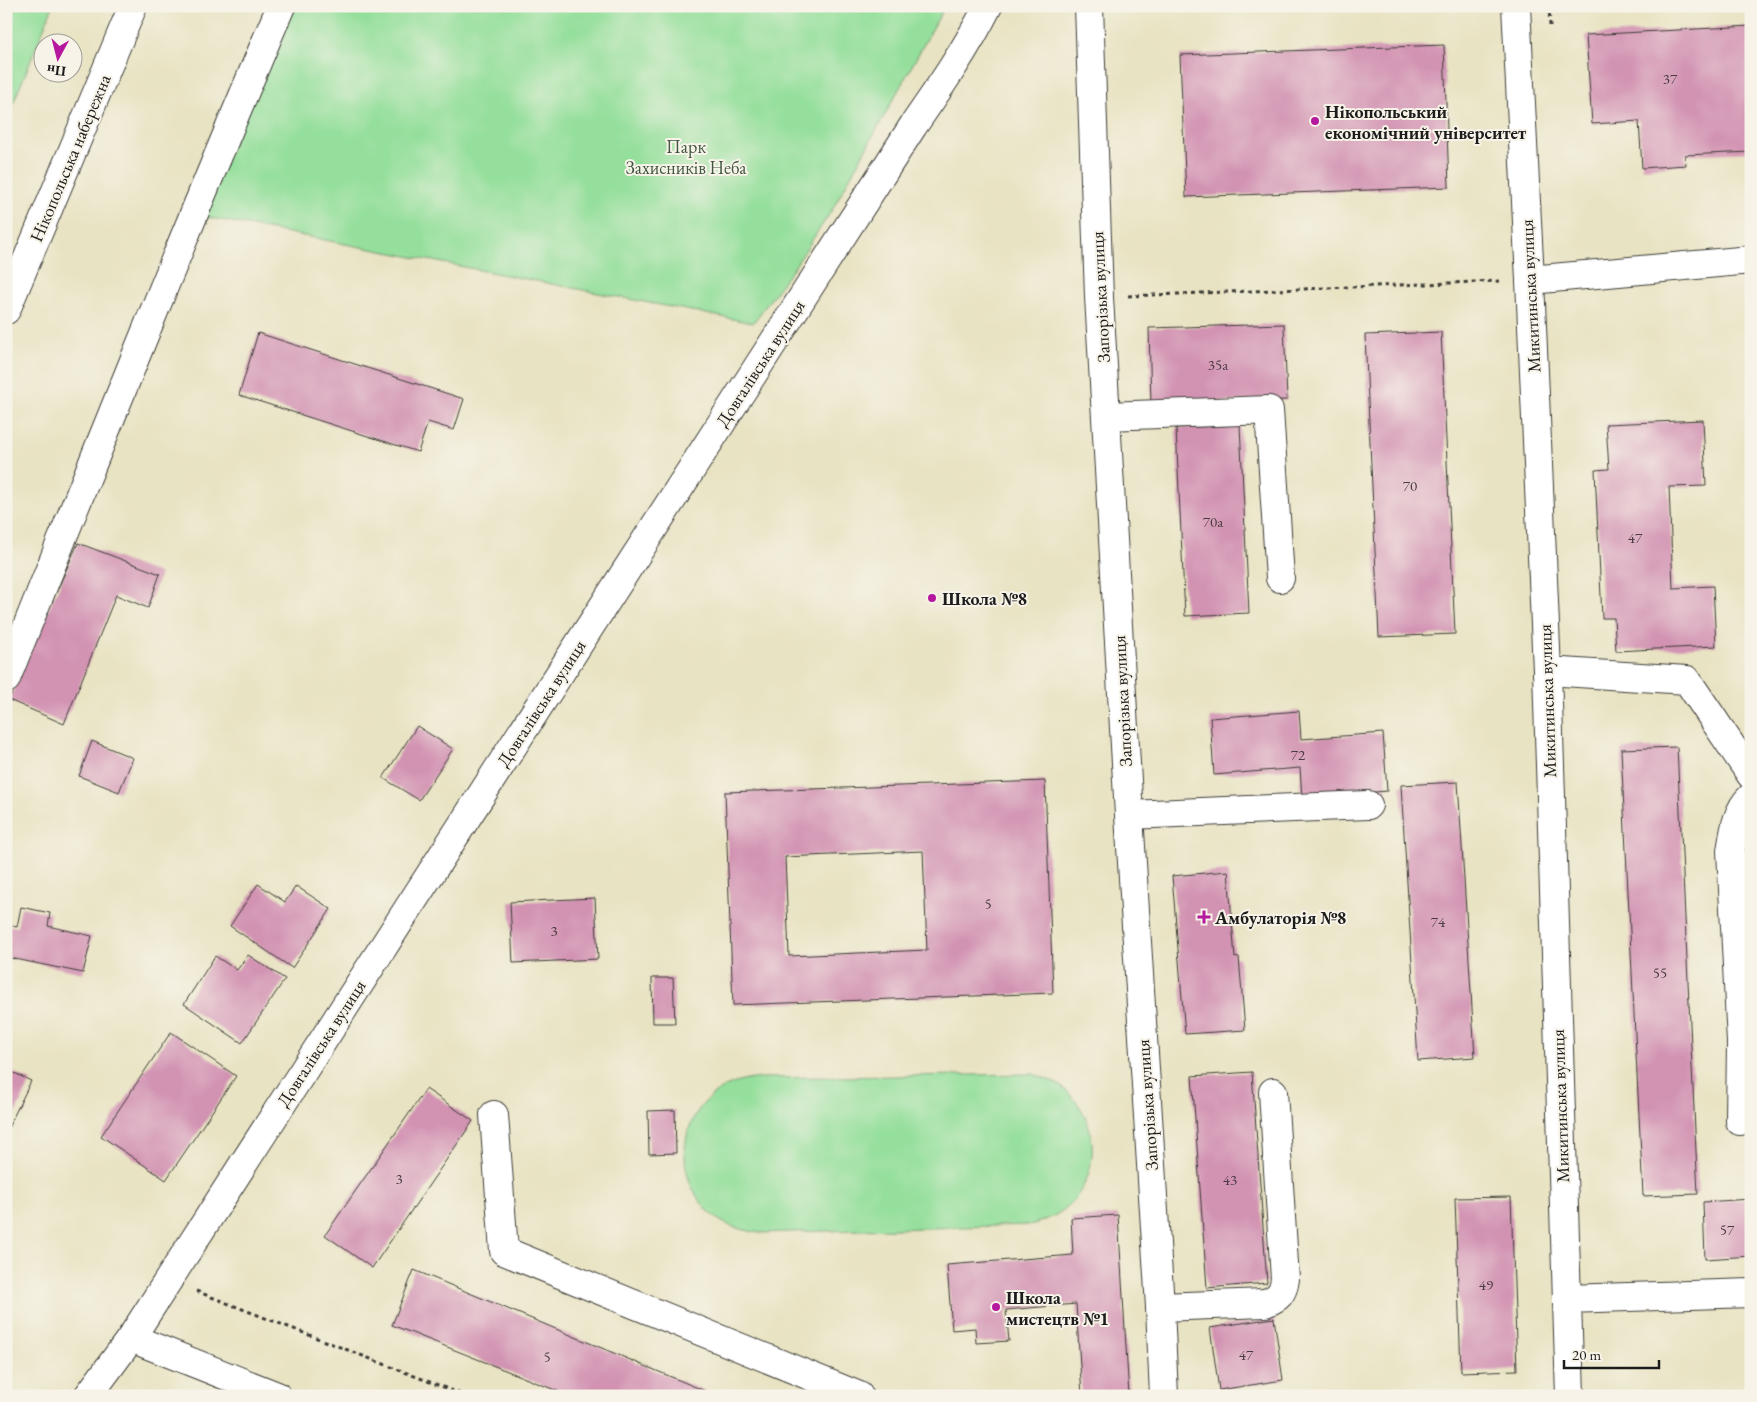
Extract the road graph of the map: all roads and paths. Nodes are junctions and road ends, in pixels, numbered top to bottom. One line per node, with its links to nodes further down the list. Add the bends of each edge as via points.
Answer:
1 (133, 6): 9 (street, Нікопольська набережна)
2 (281, 6): 13 (street)
3 (988, 6): 22 (street, Довгалівська вулиця, via 935,94)
4 (1089, 6): 8 (street, Запорізька вулиця)
5 (1516, 6): 7 (street, Микитинська вулиця)
6 (1751, 260): 7 (street)
7 (1530, 280): 8 (path); 12 (street, Микитинська вулиця)
8 (1099, 297): 10 (street, Запорізька вулиця)
9 (6, 310)
10 (1106, 416): 11 (street, via 1269,410); 17 (street, Запорізька вулиця)
11 (1280, 578)
12 (1546, 671): 14 (street, via 1688,680); 24 (street, Микитинська вулиця)
13 (6, 679)
14 (1751, 775)
15 (1751, 798): 18 (street, via 1735,824 1731,851)
16 (1368, 805): 17 (street)
17 (1129, 815): 25 (street, Запорізька вулиця)
18 (1744, 999): 21 (street)
19 (1273, 1092): 25 (street, via 1284,1279 1282,1294 1265,1303)
20 (494, 1115): 30 (street, via 504,1251)
21 (1740, 1122)
22 (168, 1280): 26 (street, Довгалівська вулиця); 29 (path)
23 (1751, 1293): 24 (street)
24 (1567, 1299): 32 (street, Микитинська вулиця)
25 (1160, 1307): 31 (street, Запорізька вулиця)
26 (131, 1338): 27 (street, Довгалівська вулиця); 28 (street)
27 (88, 1396)
28 (277, 1396)
29 (466, 1396)
30 (858, 1396)
31 (1164, 1396)
32 (1570, 1396)

